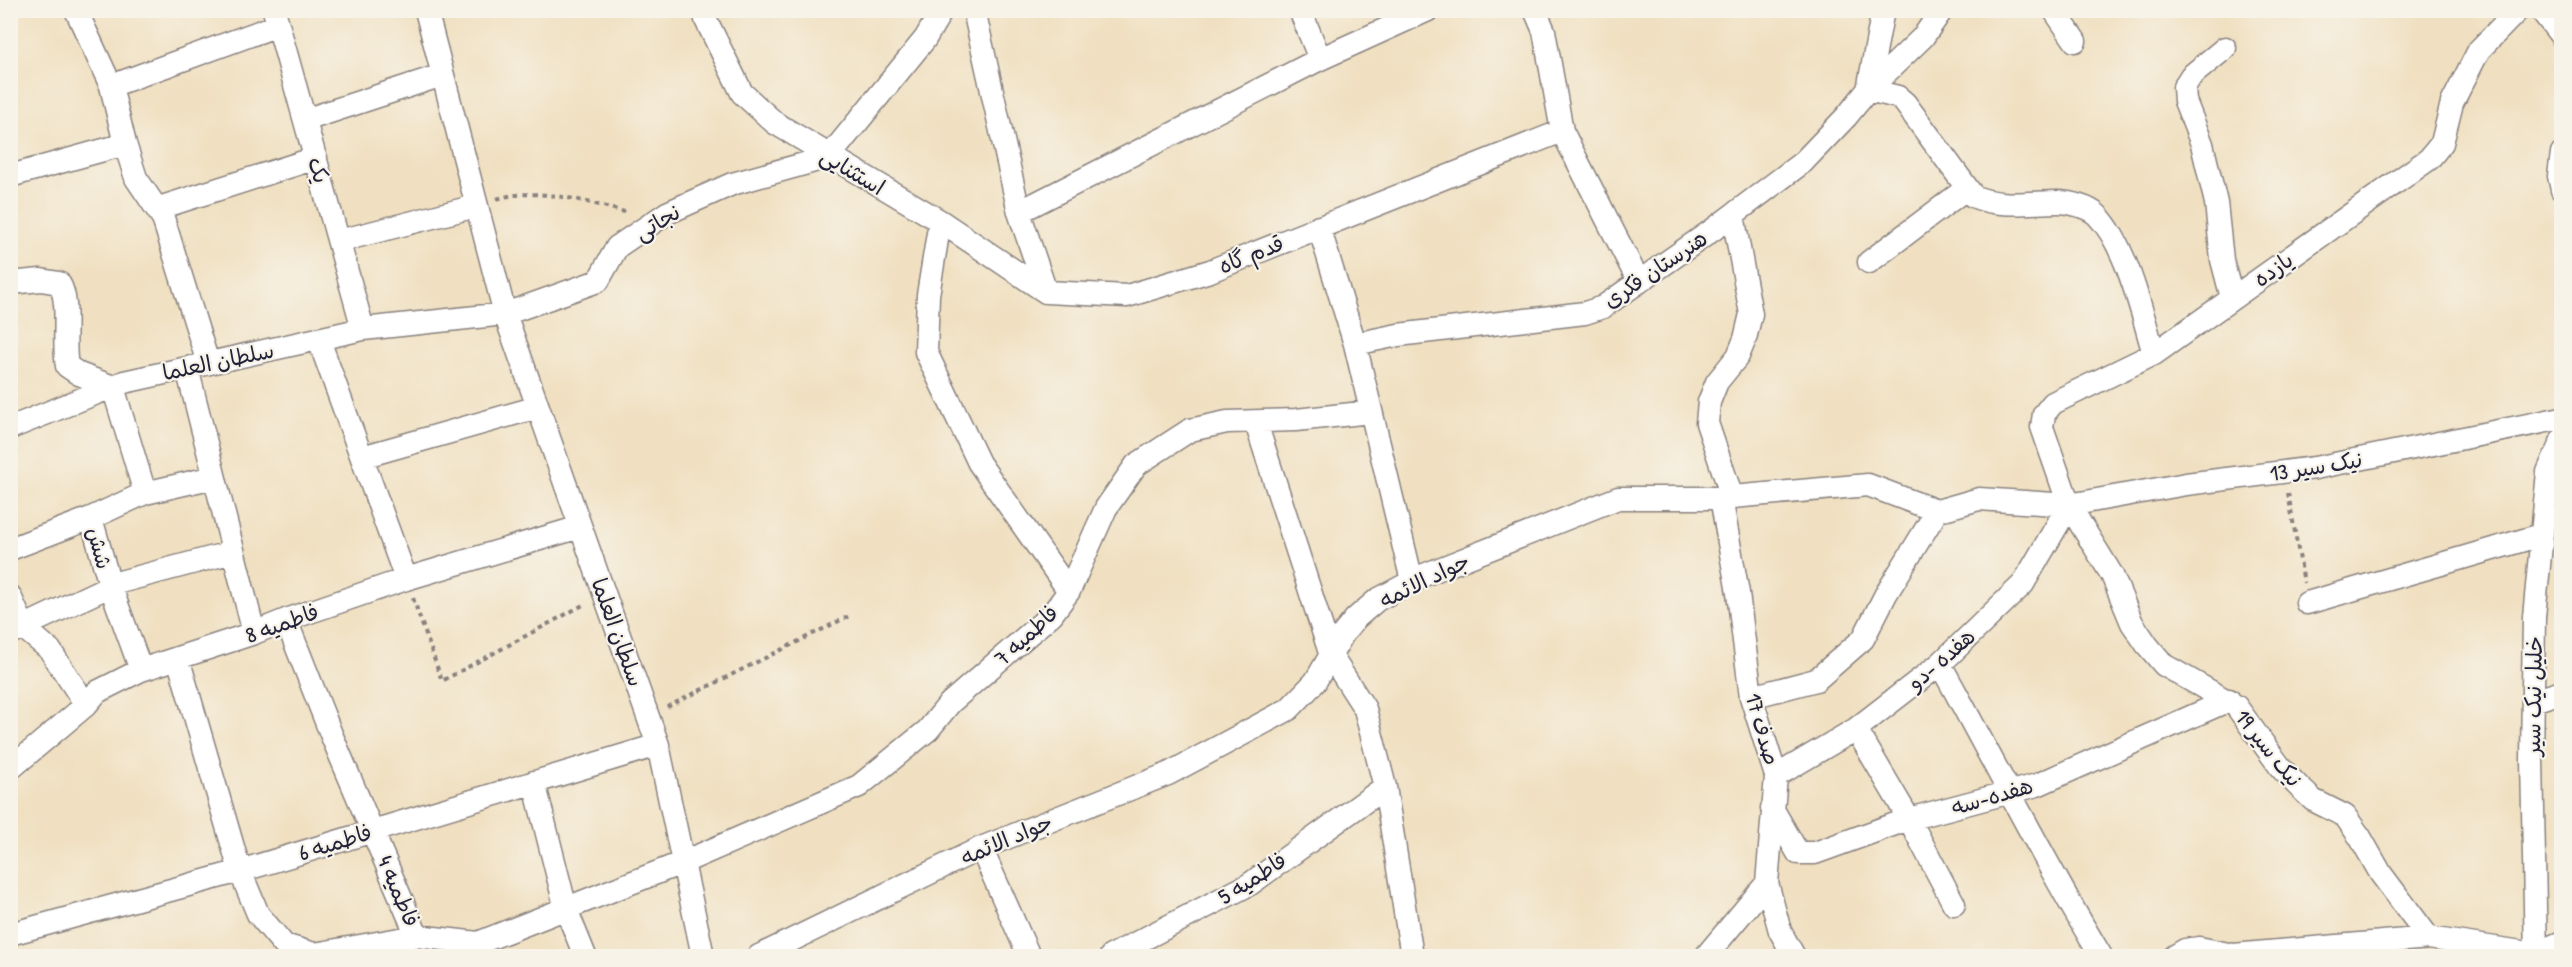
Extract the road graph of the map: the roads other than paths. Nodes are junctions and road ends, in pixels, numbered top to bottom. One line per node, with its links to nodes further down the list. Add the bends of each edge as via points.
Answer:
1 (76, 10): 20 (street)
2 (426, 10): 19 (street, سلطان العلما)
3 (706, 10): 26 (street, استثنایی, via 706,20 742,93 775,123)
4 (942, 10): 26 (street, via 925,39)
5 (974, 10): 33 (street)
6 (1300, 10): 18 (street)
7 (1428, 10): 18 (street)
8 (1535, 10): 23 (street, via 1544,31)
9 (1883, 10): 21 (street)
10 (1942, 10): 21 (street, هنرستان فکری, via 1923,37)
11 (2054, 10): 16 (street)
12 (2518, 10): 42 (street, یازده, via 2479,50 2452,103 2442,143 2429,159)
13 (2541, 10): 15 (street)
14 (276, 18): 20 (street); 22 (street, یک)
15 (2562, 37)
16 (2075, 41)
17 (2225, 48): 42 (street, via 2191,76 2184,87 2216,203 2222,260)
18 (1320, 59): 33 (street)
19 (442, 75): 22 (street); 31 (street, سلطان العلما)
20 (111, 86): 24 (street)
21 (1868, 90): 29 (street, via 1892,95 1905,103); 34 (street, هنرستان فکری, via 1803,162)
22 (305, 120): 27 (street, یک)
23 (1562, 131): 36 (street, قدم گاه); 39 (street)
24 (125, 144): 28 (street); 32 (street, via 136,178)
25 (2562, 153): 30 (street)
26 (829, 157): 35 (street, استثنایی); 43 (street, نجاتی, via 732,184 667,213 617,247 598,280)
27 (316, 158): 32 (street); 37 (street, یک)
28 (10, 176)
29 (1967, 188): 38 (street); 47 (street, via 1973,196 1988,203 2066,202 2095,213 2113,234)
30 (2562, 190)
31 (476, 207): 37 (street); 43 (street, سلطان العلما)
32 (159, 208): 48 (street)
33 (1019, 212): 41 (street)
34 (1734, 215): 39 (street, هنرستان فکری); 59 (street, صدف 17, via 1751,314 1738,356 1717,382 1709,402 1707,423)
35 (940, 221): 41 (street, استثنایی); 70 (street, via 928,295 926,352 979,463)
36 (1319, 227): 41 (street, قدم گاه, via 1210,271 1127,296); 46 (street)
37 (339, 241): 44 (street, یک)
38 (1869, 262)
39 (1639, 282): 46 (street, هنرستان فکری, via 1604,307 1585,313 1398,335)
40 (10, 283): 49 (street, via 59,283 64,291 67,366)
41 (1046, 292)
42 (2232, 298): 47 (street, یازده)
43 (505, 314): 44 (street, سلطان العلما); 50 (street, سلطان العلما)
44 (363, 329): 45 (street, سلطان العلما)
45 (319, 340): 48 (street, سلطان العلما); 56 (street)
46 (1355, 344): 51 (street)
47 (2154, 354): 60 (street, یازده, via 2053,403 2044,414 2042,427)
48 (197, 365): 49 (street, سلطان العلما); 57 (street)
49 (113, 387): 54 (street, سلطان العلما); 58 (street)
50 (538, 407): 56 (street); 63 (street, سلطان العلما)
51 (1371, 412): 53 (street, فاطمیه 7); 68 (street)
52 (2562, 418): 60 (street, نیک سیر 13, via 2327,466 2186,484)
53 (1256, 423): 70 (street, فاطمیه 7, via 1227,422 1190,430 1136,465 1106,508); 76 (street)
54 (10, 428)
55 (2562, 440): 64 (street, خلیل نیک سیر, via 2548,472)
56 (362, 457): 67 (street)
57 (214, 477): 58 (street, شش); 66 (street)
58 (145, 493): 62 (street, شش)
59 (1726, 497): 61 (street, جواد الائمه, via 1868,484); 68 (street, جواد الائمه, via 1618,498); 81 (street, صدف 17)
60 (2069, 505): 61 (street, via 1979,499); 78 (street, هفده -دو, via 2023,584); 82 (street, نیک سیر 19, via 2112,575 2132,623 2147,645 2164,665)
61 (1937, 511): 81 (street, via 1863,639 1816,680)
62 (91, 518): 65 (street); 69 (street, شش)
63 (580, 527): 67 (street, فاطمیه 8); 86 (street, سلطان العلما)
64 (2541, 535): 72 (street); 83 (street, خلیل نیک سیر, via 2534,617)
65 (10, 549)
66 (233, 552): 69 (street); 75 (street)
67 (406, 579): 73 (street, فاطمیه 8)
68 (1412, 581): 76 (street, جواد الائمه, via 1377,600 1356,618)
69 (110, 585): 74 (street); 79 (street, شش)
70 (1070, 591): 96 (street, فاطمیه 7, via 1053,614 950,703 928,730 859,786)
71 (10, 596): 74 (street)
72 (2307, 603)
73 (286, 620): 75 (street, فاطمیه 8); 94 (street, فاطمیه 4)
74 (17, 631): 84 (street, via 50,651)
75 (254, 633): 77 (street, فاطمیه 8)
76 (1331, 656): 90 (street, via 1365,709); 95 (street, جواد الائمه, via 1316,682 1280,714 1168,774)
77 (178, 658): 79 (street, فاطمیه 8); 97 (street)
78 (1940, 664): 85 (street, هفده -دو); 91 (street)
79 (141, 670): 84 (street, فاطمیه 8, via 97,692)
80 (2562, 692): 83 (street)
81 (1751, 697): 88 (street, صدف 17)
82 (2229, 700): 91 (street, هفده-سه, via 2037,785); 102 (street, نیک سیر 19, via 2297,785 2313,800 2345,816 2380,874)
83 (2533, 701): 105 (street, خلیل نیک سیر)
84 (86, 705): 87 (street, فاطمیه 8)
85 (1856, 729): 88 (street, هفده -دو); 93 (street)
86 (658, 745): 89 (street, فاطمیه 6); 96 (street, سلطان العلما)
87 (10, 769)
88 (1776, 776): 92 (street, صدف 17)
89 (534, 782): 94 (street, فاطمیه 6); 100 (street)
90 (1385, 787): 111 (street, فاطمیه 5, via 1251,884); 112 (street)
91 (2011, 792): 93 (street, هفده-سه); 115 (street)
92 (1772, 808): 93 (street, هفده-سه, via 1798,852 1806,855); 98 (street, صدف 17)
93 (1909, 819): 99 (street)
94 (374, 830): 97 (street, فاطمیه 6); 104 (street, فاطمیه 4)
95 (981, 848): 109 (street, جواد الائمه); 110 (street)
96 (684, 862): 100 (street, فاطمیه 4); 108 (street, سلطان العلما)
97 (240, 871): 101 (street, فاطمیه 6); 104 (street, via 258,914 284,945 314,954)
98 (1767, 883): 113 (street); 114 (street, صدف 17, via 1780,931)
99 (1954, 904)
100 (566, 909): 104 (street, فاطمیه 4, via 478,943); 107 (street)
101 (10, 934)
102 (2429, 938): 105 (street); 106 (street)
103 (2562, 942): 105 (street)
104 (408, 944)
105 (2535, 955)
106 (2233, 956): 116 (street, via 2199,948)
107 (585, 957)
108 (703, 957)
109 (759, 957)
110 (1029, 957)
111 (1111, 957)
112 (1412, 957)
113 (1706, 957)
114 (1794, 957)
115 (2101, 957)
116 (2175, 957)

